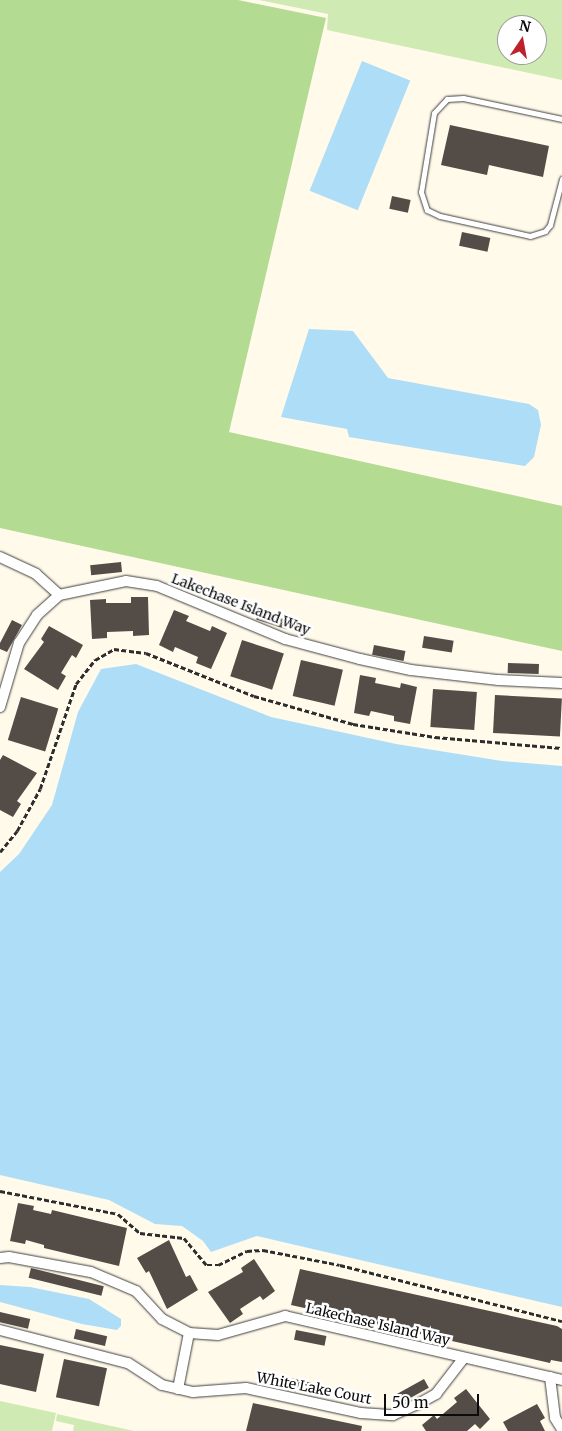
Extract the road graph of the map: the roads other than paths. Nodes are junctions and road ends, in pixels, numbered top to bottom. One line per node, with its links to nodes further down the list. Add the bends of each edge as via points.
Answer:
1 (562, 120): 2 (lane, via 463,98 447,99 434,113 420,192 427,210 440,216 530,236 545,231 550,225)
2 (562, 179)
3 (0, 557): 4 (street, via 36,574)
4 (59, 595): 5 (street, Lakechase Island Way, via 126,581 157,586 285,639 360,659 469,677); 6 (street, via 37,615 19,642)
5 (562, 683)
6 (0, 706)
7 (0, 1258): 9 (street, Lakechase Island Way, via 91,1272 136,1291 162,1319)
8 (0, 1330): 13 (street, White Lake Court, via 128,1363 162,1385)
9 (188, 1333): 10 (street, Lakechase Island Way, via 218,1335 286,1316); 13 (street)
10 (463, 1359): 11 (street, Lakechase Island Way); 13 (street, White Lake Court, via 436,1394 393,1415 361,1413 246,1388 193,1392)
11 (550, 1377): 12 (street, Lakechase Island Way); 14 (street, via 555,1418)
12 (562, 1380)
13 (178, 1389)
14 (562, 1429)

